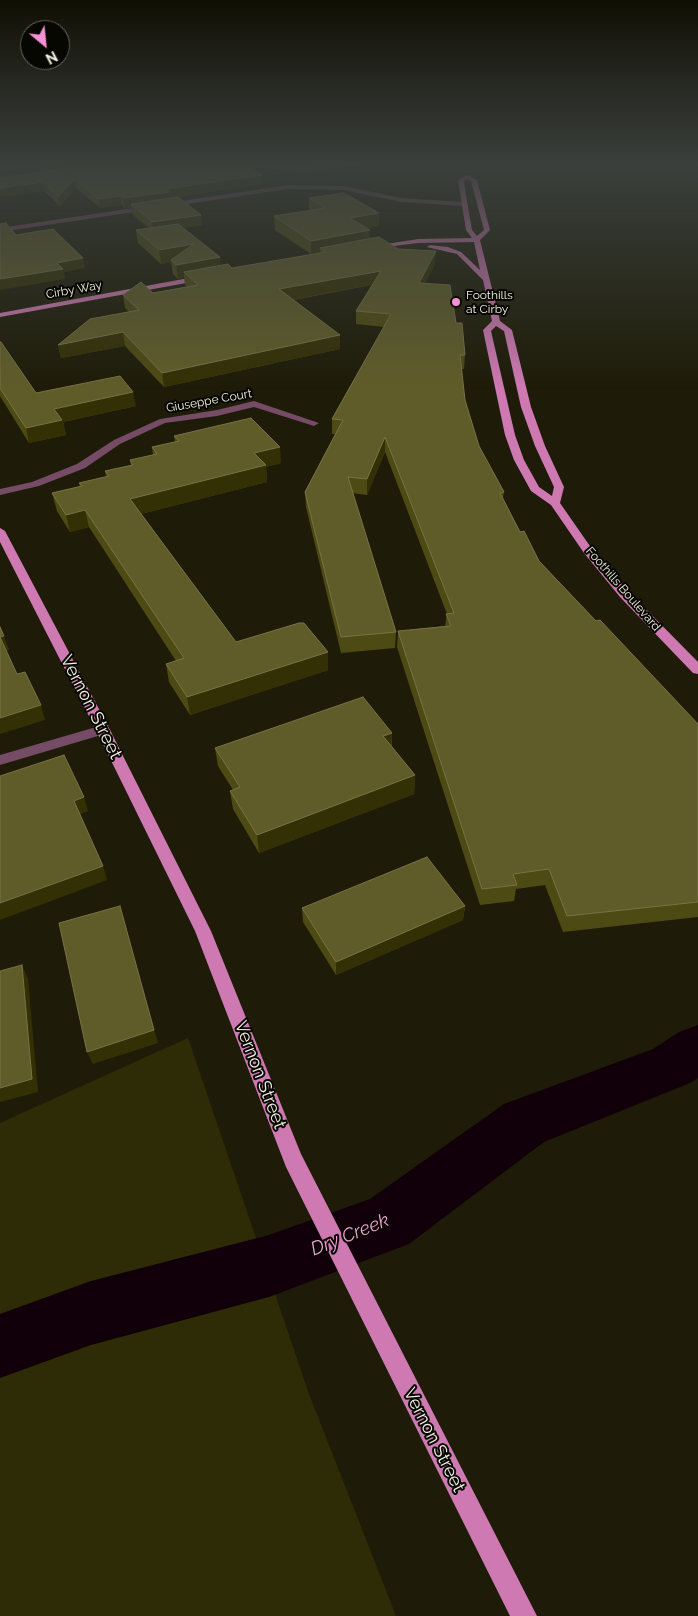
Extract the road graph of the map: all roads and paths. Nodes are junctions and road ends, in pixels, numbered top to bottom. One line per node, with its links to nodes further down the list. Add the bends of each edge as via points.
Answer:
1 (477, 240): 3 (main road, Foothills Boulevard); 3 (main road, via 418,241 361,250 448,249 464,256)
2 (214, 276): 4 (main road, Cirby Way)
3 (487, 280): 5 (main road, Foothills Boulevard)
4 (0, 315)
5 (496, 322): 8 (main road, Foothills Boulevard, via 508,330 526,408 559,487); 8 (main road, Foothills Boulevard, via 487,330 515,450 535,488)
6 (314, 424): 7 (street, Giuseppe Court, via 254,404 163,421 117,442 82,466 34,484)
7 (0, 492)
8 (555, 503): 10 (main road, Foothills Boulevard, via 588,551 624,594)
9 (0, 532): 11 (main road, Vernon Street)
10 (698, 670)
11 (103, 730): 12 (street); 13 (main road, Vernon Street, via 203,931 293,1160)
12 (0, 760)
13 (524, 1616)

